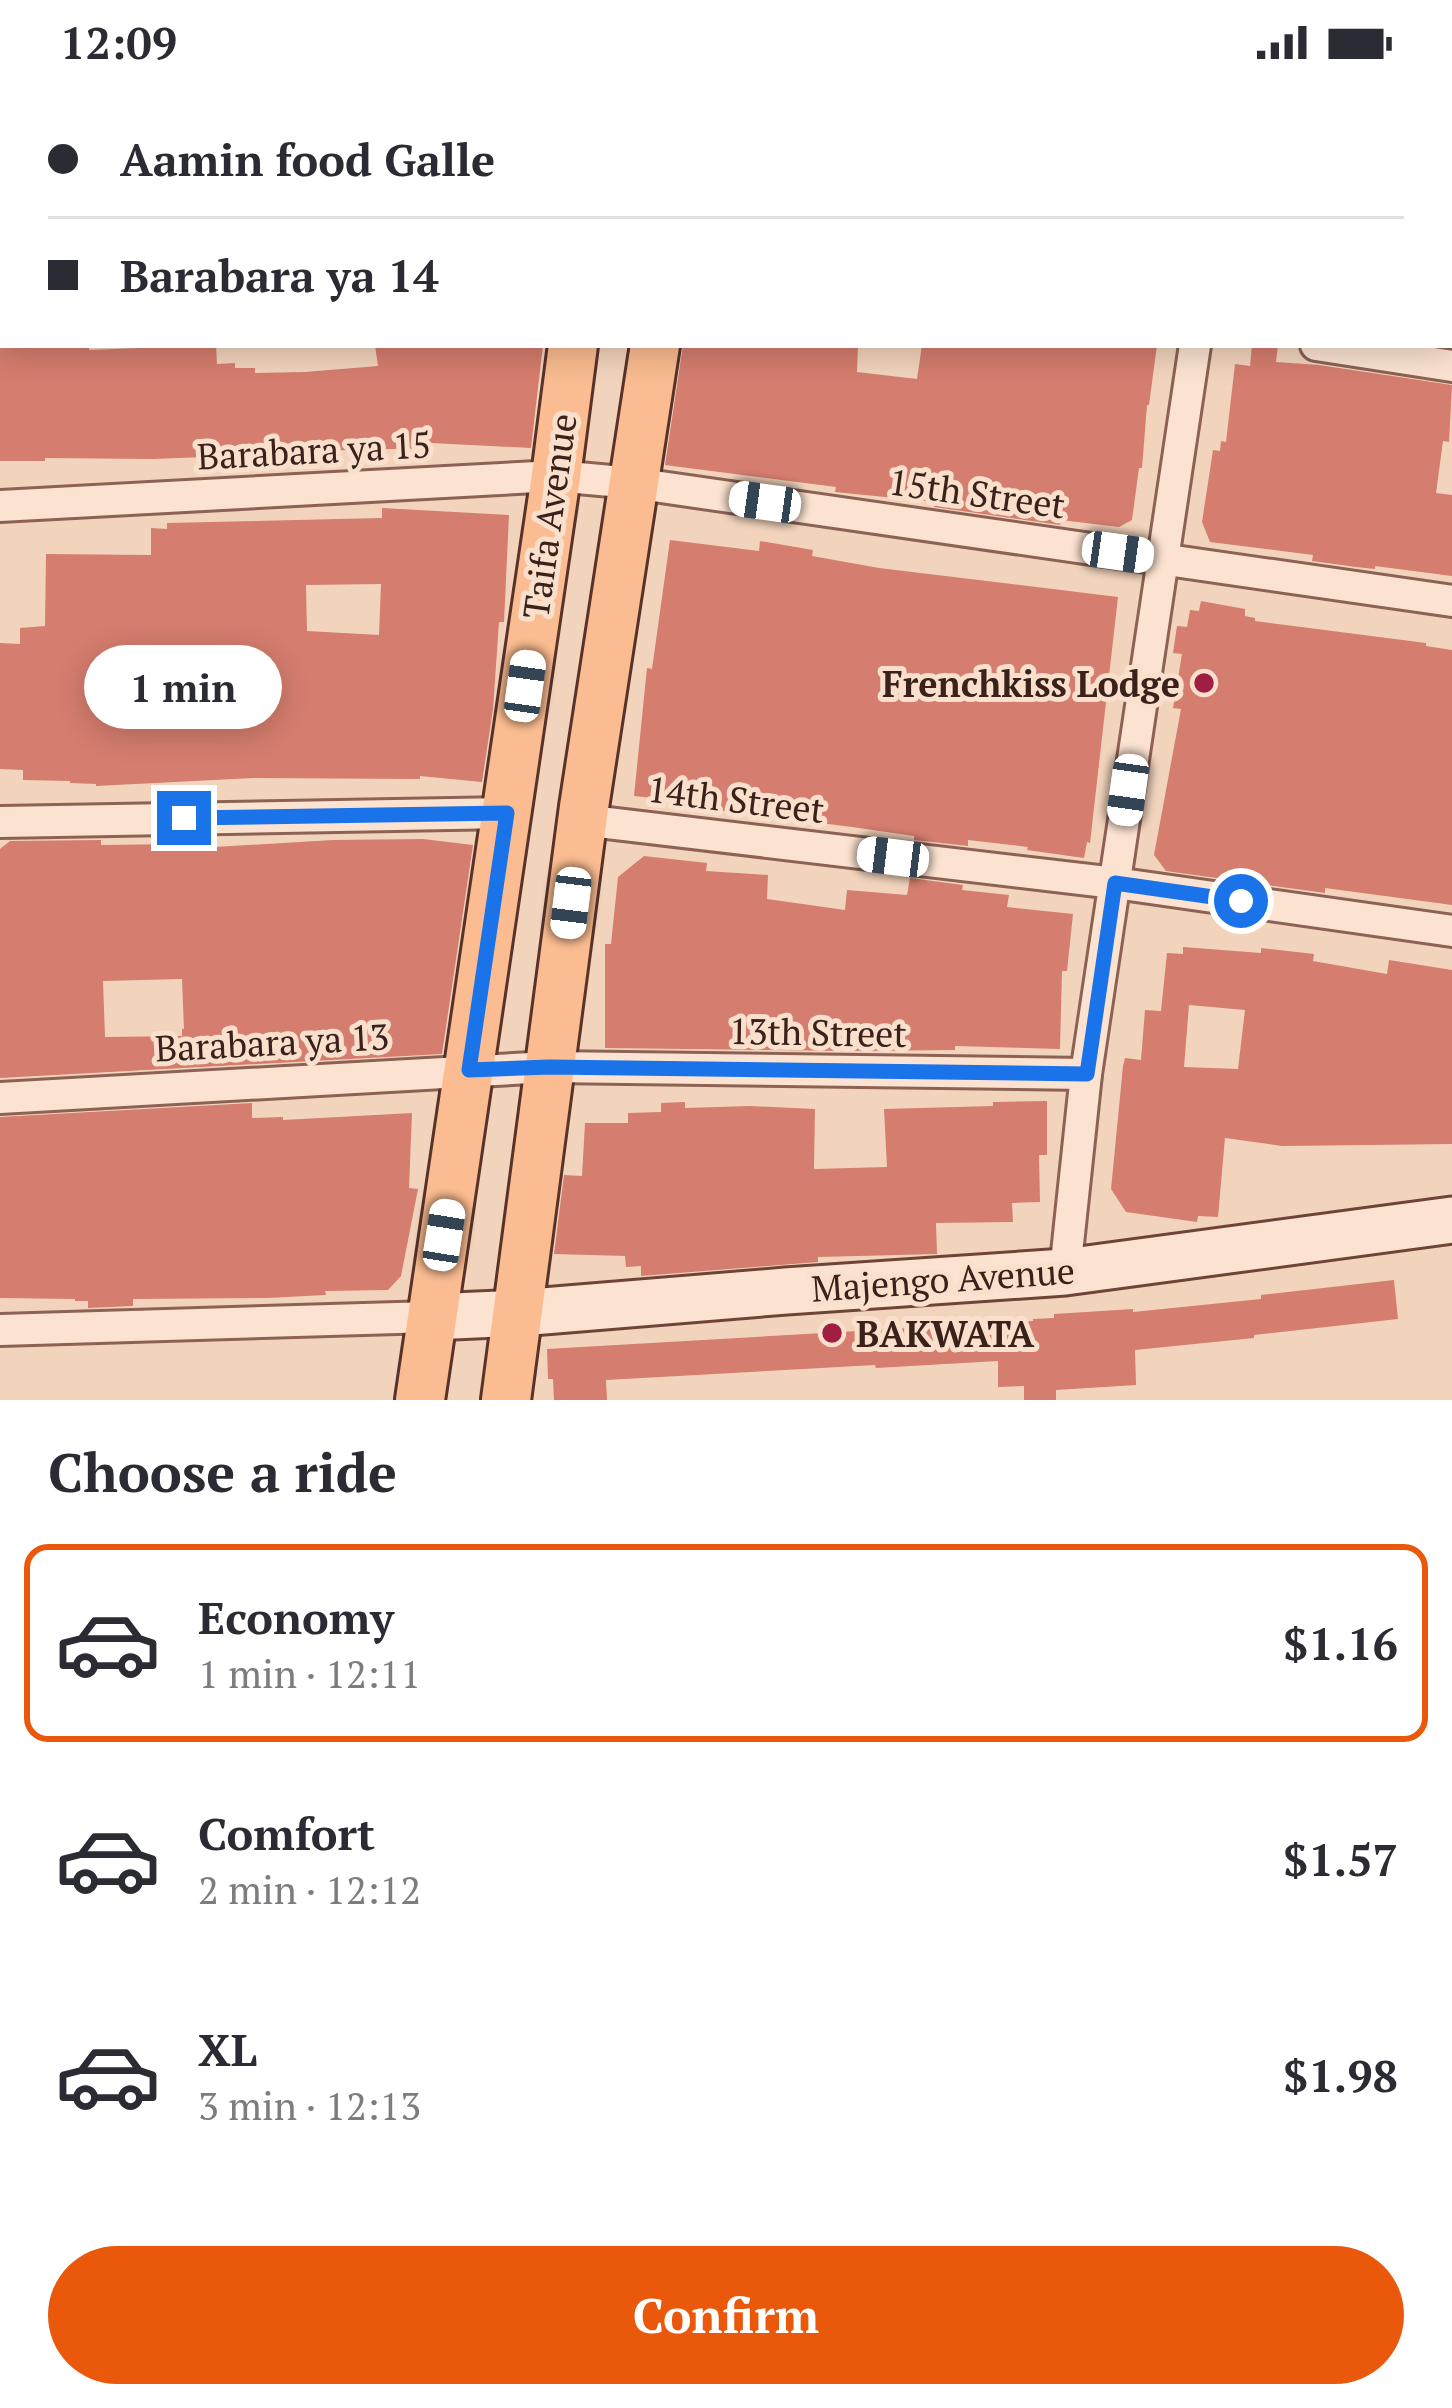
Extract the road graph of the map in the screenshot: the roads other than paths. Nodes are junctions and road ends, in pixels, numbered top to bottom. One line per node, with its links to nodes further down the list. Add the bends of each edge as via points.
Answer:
1 (572, 348): 6 (main road, Taifa Avenue)
2 (655, 348): 7 (main road)
3 (1195, 348): 9 (street)
4 (1335, 348): 5 (street)
5 (1452, 366)
6 (556, 476): 7 (street, Barabara ya 15); 8 (street, Barabara ya 15); 11 (main road, Taifa Avenue)
7 (633, 483): 9 (street, 15th Street); 12 (main road)
8 (0, 506)
9 (1162, 559): 10 (street, 15th Street); 14 (street)
10 (1452, 601)
11 (507, 813): 13 (street); 17 (main road, Taifa Avenue)
12 (582, 820): 14 (street, 14th Street); 16 (main road)
13 (0, 822)
14 (1115, 883): 15 (street, 14th Street); 18 (street)
15 (1452, 931)
16 (549, 1067): 17 (street, Barabara ya 13); 18 (street, 13th Street); 22 (main road)
17 (469, 1070): 19 (street, Barabara ya 13); 23 (main road, Taifa Avenue)
18 (1087, 1074): 21 (street)
19 (0, 1098)
20 (1452, 1220): 21 (street, Majengo Avenue)
21 (1065, 1272): 22 (street, Majengo Avenue)
22 (519, 1313): 23 (street, Majengo Avenue); 26 (main road)
23 (431, 1317): 24 (street); 25 (main road, Taifa Avenue)
24 (0, 1330)
25 (420, 1400)
26 (506, 1400)

